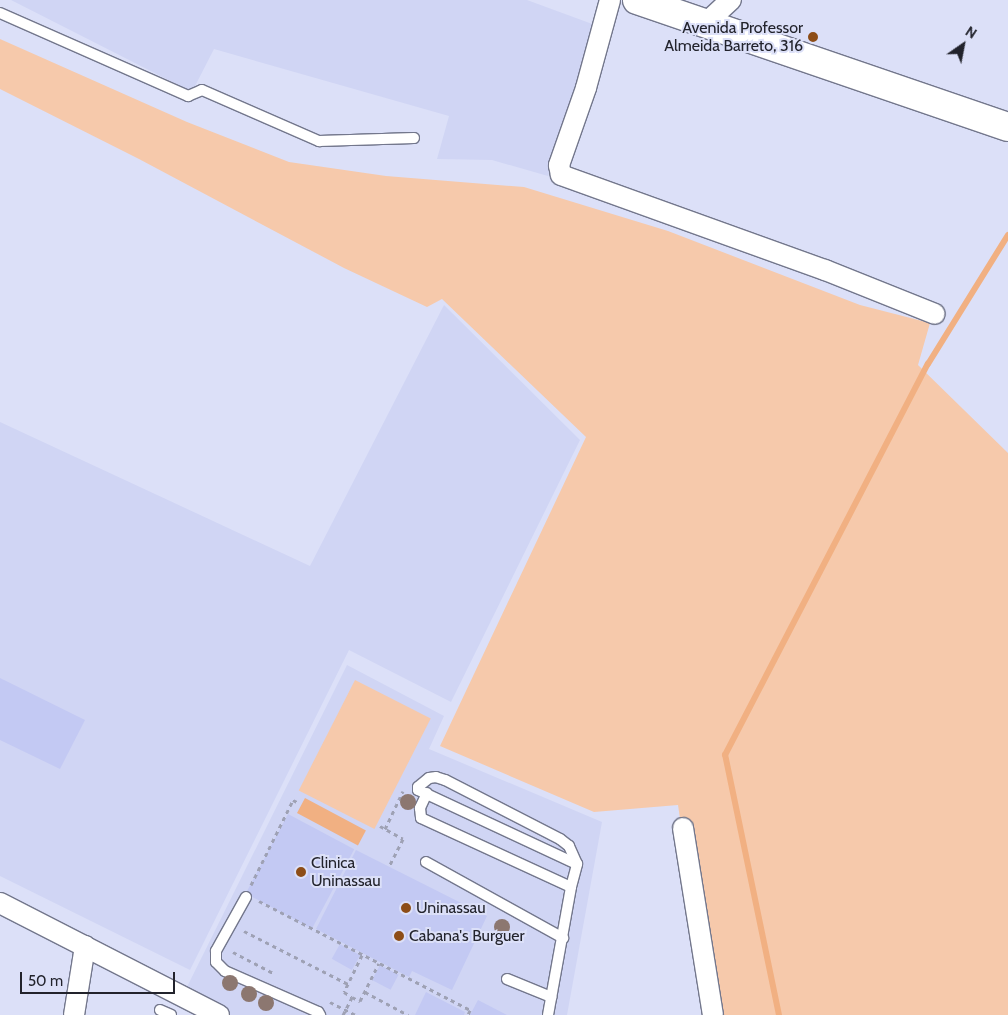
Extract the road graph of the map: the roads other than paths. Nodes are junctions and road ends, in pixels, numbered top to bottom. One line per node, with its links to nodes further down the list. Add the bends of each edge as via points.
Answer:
1 (610, 0): 8 (street, via 586,88 559,165 561,175 825,270)
2 (638, 0): 5 (main road)
3 (731, 0): 5 (street)
4 (0, 13): 7 (lane, via 188,96 202,90 319,141)
5 (706, 23): 6 (main road)
6 (1008, 127)
7 (414, 138)
8 (936, 314)
9 (422, 791): 12 (lane); 12 (lane, via 419,785 429,778 444,780 565,842); 13 (lane, via 421,818)
10 (683, 828): 26 (street)
11 (426, 862): 16 (lane)
12 (577, 864): 13 (lane)
13 (571, 887): 16 (lane)
14 (246, 896): 24 (lane, via 216,951 216,962 225,971)
15 (0, 903): 17 (street)
16 (563, 938): 19 (lane)
17 (85, 946): 21 (street); 23 (street)
18 (507, 979): 19 (lane)
19 (551, 997): 25 (lane)
20 (160, 1010): 22 (lane)
21 (74, 1015)
22 (171, 1015)
23 (219, 1015)
24 (320, 1015)
25 (548, 1015)
26 (713, 1015)

